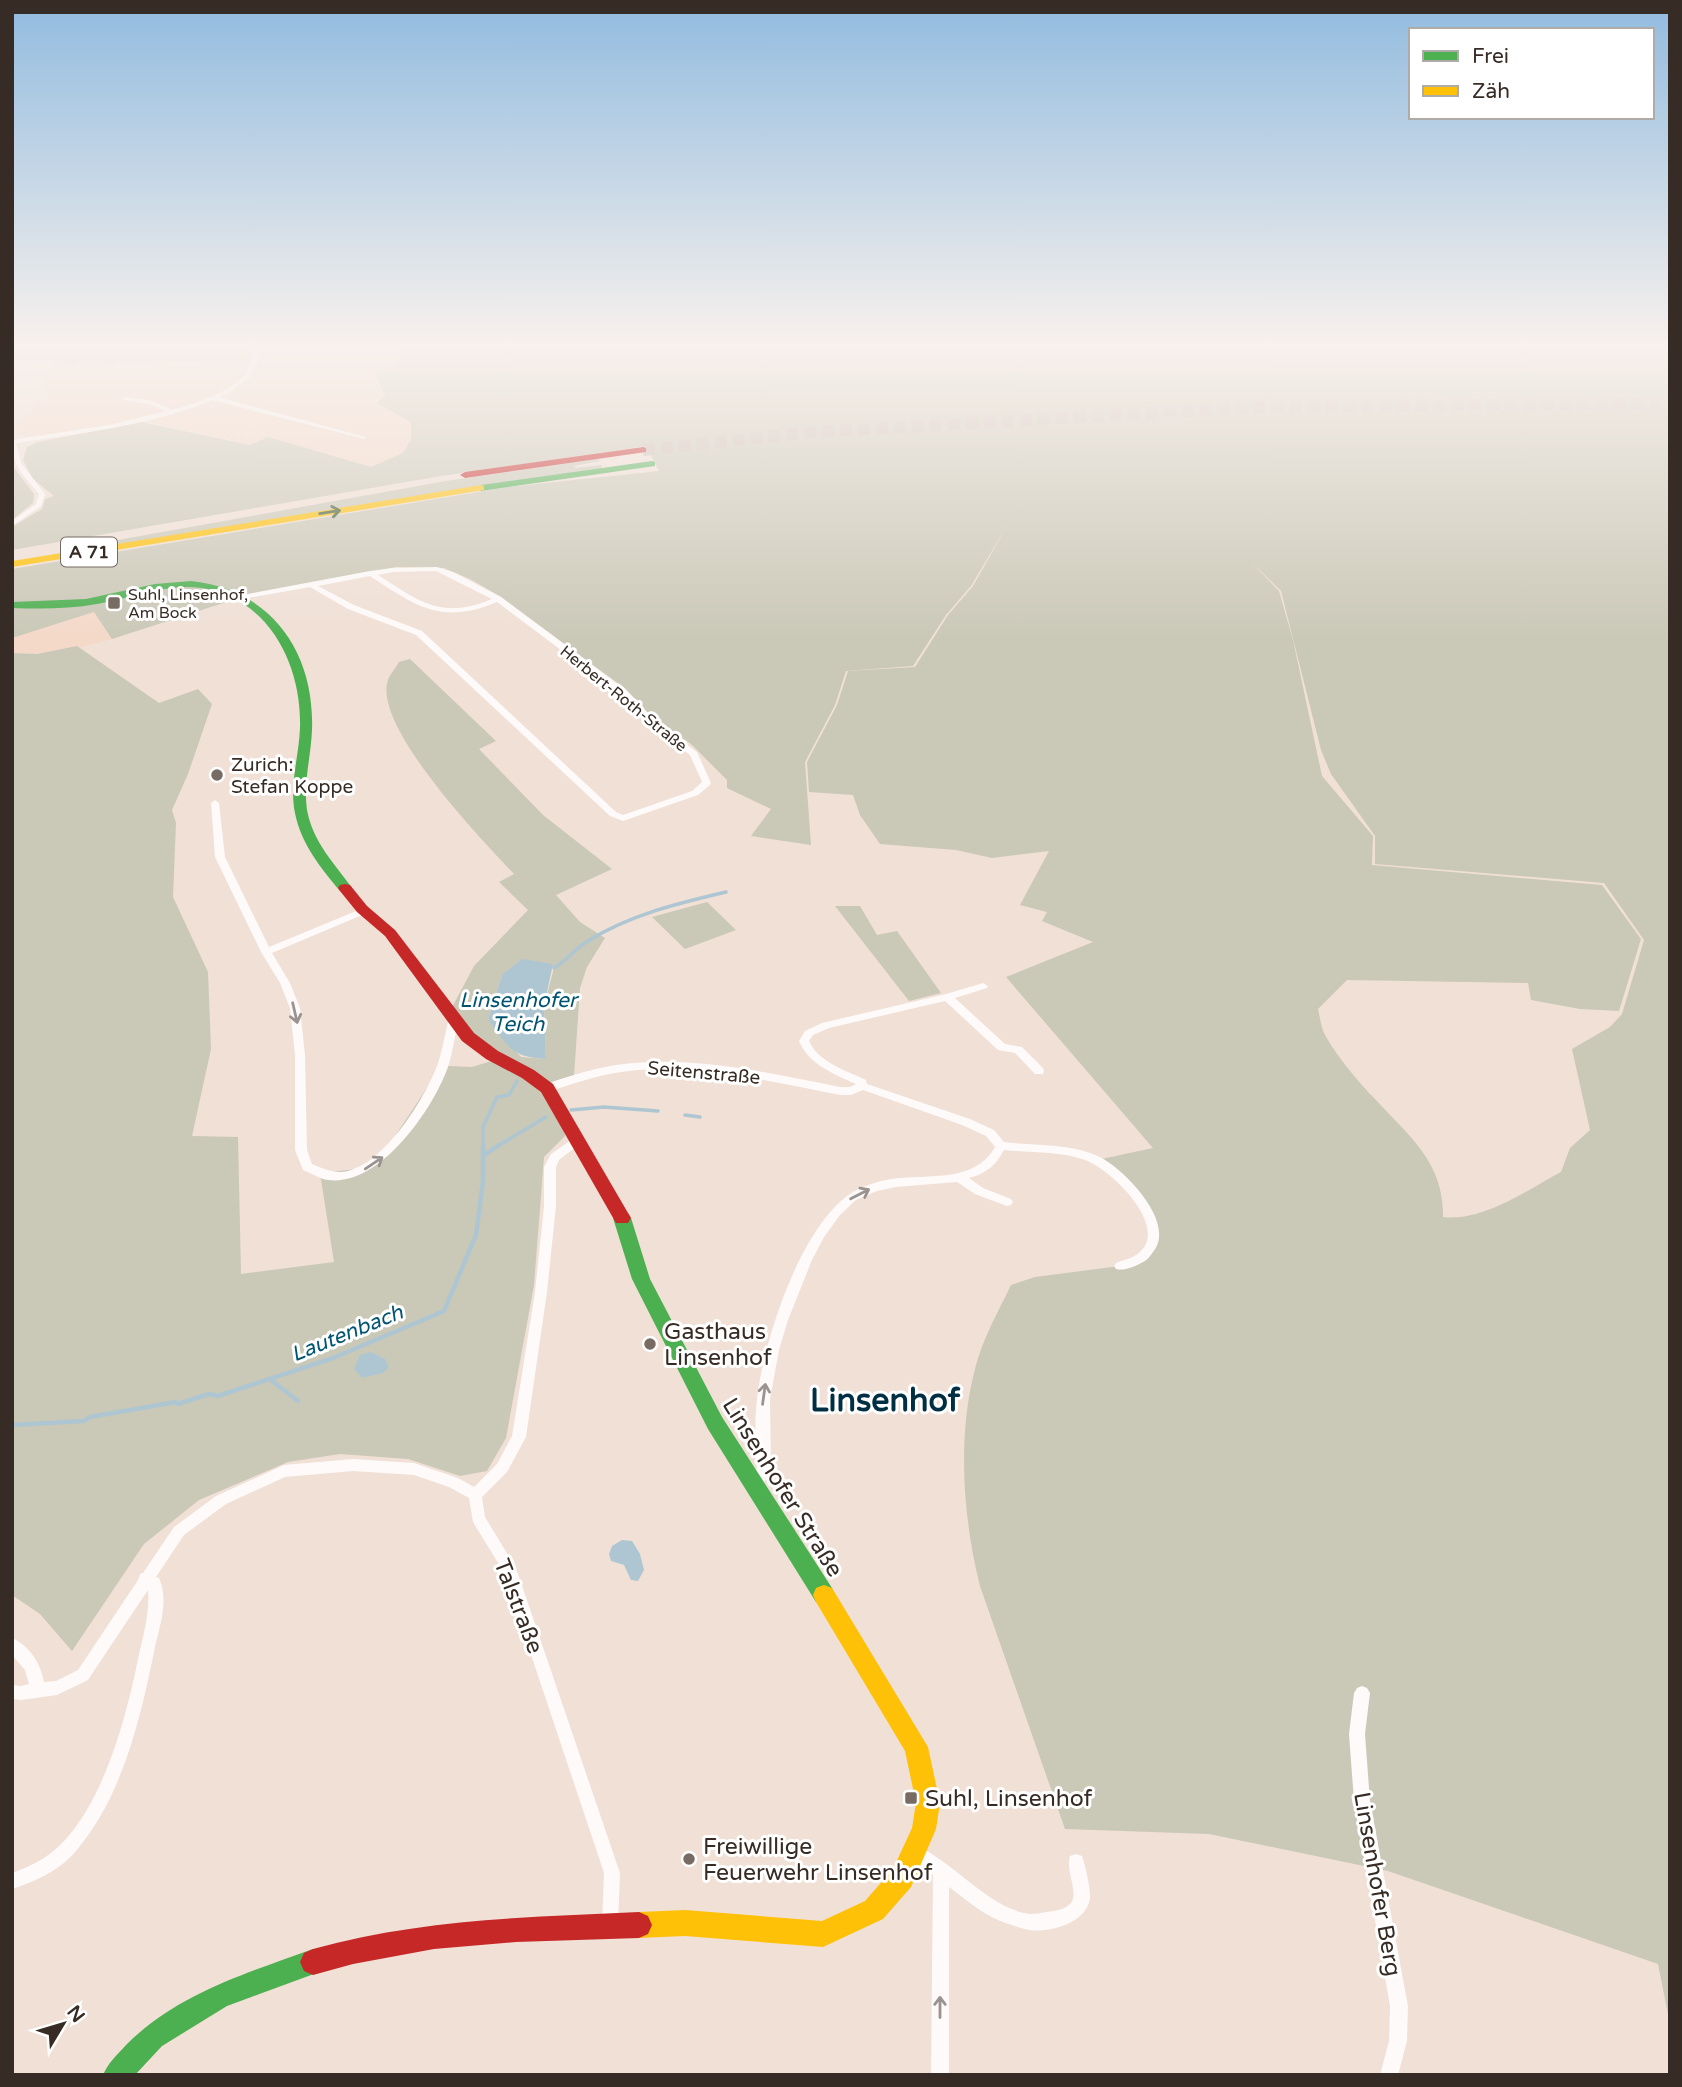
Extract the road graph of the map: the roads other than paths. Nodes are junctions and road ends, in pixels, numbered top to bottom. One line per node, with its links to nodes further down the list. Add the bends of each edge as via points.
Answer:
1 (12, 443): 2 (street, via 18,463 42,494 39,505)
2 (12, 524)
3 (12, 555): 4 (main road, A 71, one-way to 3, via 648,457 370,491)
4 (12, 564)
5 (370, 573): 6 (street, Herbert-Roth-Straße); 8 (street, Herbert-Roth-Straße, via 437,569); 8 (street, via 402,594 448,611 459,612)
6 (313, 586): 7 (street, Herbert-Roth-Straße); 8 (street, Herbert-Roth-Straße, via 351,607 419,633 613,814 623,818 707,783 694,754 651,722 624,693)
7 (242, 597): 9 (main road, Linsenhofer Straße, via 192,584 56,607); 11 (main road, Linsenhofer Straße, via 280,631 288,645 306,728 302,818 317,852)
8 (498, 599)
9 (12, 605)
10 (215, 803): 12 (street, via 220,857)
11 (364, 911): 12 (street); 15 (main road, Linsenhofer Straße, via 390,933)
12 (266, 952): 15 (street, one-way to 15, via 285,983 297,1019 301,1150 307,1167 328,1176 358,1172 391,1149 440,1075)
13 (983, 986): 14 (street, Seitenstraße)
14 (947, 997): 16 (street, via 1002,1047 1018,1050); 17 (street, Seitenstraße, via 851,1017 809,1032 804,1041 810,1051)
15 (454, 1019): 18 (main road, Linsenhofer Straße, via 482,1049)
16 (1039, 1071)
17 (862, 1086): 18 (street, Seitenstraße, via 840,1091 764,1076 655,1066 597,1071); 20 (street, Seitenstraße, via 965,1122 990,1133)
18 (547, 1088): 19 (main road, Linsenhofer Straße)
19 (577, 1140): 24 (main road, Linsenhofer Straße, via 619,1210 641,1279 715,1423); 25 (street, via 555,1157 550,1167 541,1292 519,1437 502,1468)
20 (1001, 1146): 21 (street, via 998,1156); 23 (street, via 1089,1157 1126,1182 1155,1235 1146,1257)
21 (960, 1178): 22 (street); 24 (street, one-way to 21, via 764,1468 763,1396 785,1308 826,1226 850,1198 872,1188)
22 (1007, 1202)
23 (1120, 1266)
24 (753, 1482): 31 (main road, Linsenhofer Straße, via 916,1747 928,1803)
25 (475, 1495): 26 (street, via 414,1469 353,1465 284,1471 221,1500 178,1531); 35 (street, Talstraße, via 478,1518 509,1568 612,1873)
26 (145, 1579): 28 (street, via 83,1675 57,1688); 34 (street, via 154,1583 156,1610 134,1717 108,1781 77,1838 41,1872)
27 (12, 1644): 28 (street, via 35,1671)
28 (36, 1691): 29 (street)
29 (12, 1692)
30 (1362, 1693): 38 (street, Linsenhofer Berg, via 1357,1734 1362,1801 1399,2006 1398,2041)
31 (915, 1853): 33 (street); 35 (main road, Linsenhofer Straße, via 902,1878 874,1910 823,1934 685,1923)
32 (1076, 1862): 33 (street, via 1082,1898 1076,1910 1060,1919 1030,1922 999,1912)
33 (941, 1870): 37 (street, one-way to 33)
34 (12, 1881)
35 (610, 1927): 36 (main road, Linsenhofer Straße, via 457,1934 325,1958 220,1996 153,2037)
36 (116, 2075)
37 (940, 2075)
38 (1390, 2075)

